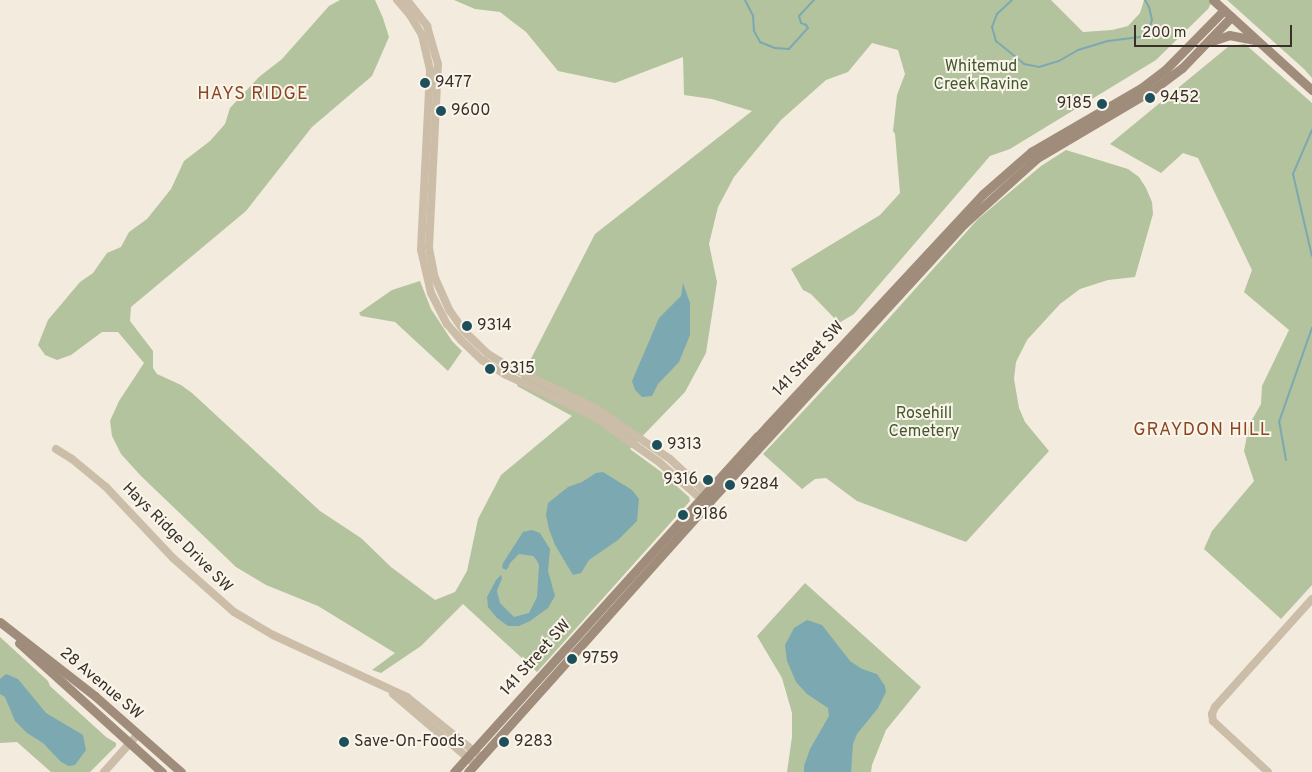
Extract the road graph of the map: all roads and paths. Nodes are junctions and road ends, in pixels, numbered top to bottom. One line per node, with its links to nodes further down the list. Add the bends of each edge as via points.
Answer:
1 (398, 0): 10 (street, via 422,35 430,71 421,250 431,293 447,324 482,360 605,424)
2 (408, 0): 10 (street, via 427,26 438,64 429,248 435,278 450,311 464,331 488,354 597,409 670,459)
3 (1213, 0): 4 (main road)
4 (1224, 10): 5 (main road); 10 (main road, 141 Street SW, via 1165,70 1141,88 1031,152 983,194)
5 (1231, 17): 6 (main road); 7 (main road, 141 Street SW)
6 (1258, 41): 7 (main road, via 1229,35); 8 (main road)
7 (1206, 44): 10 (main road, 141 Street SW, via 1154,89 1037,158 991,198)
8 (1312, 90)
9 (56, 449): 16 (street, Hays Ridge Drive SW, via 106,487 187,571 234,612 273,635 414,703)
10 (705, 498): 16 (main road, 141 Street SW); 17 (main road, 141 Street SW)
11 (1312, 599): 23 (street, via 1212,714 1213,721)
12 (0, 624): 13 (main road, 28 Avenue SW); 14 (main road, 28 Avenue SW, via 77,681)
13 (55, 676): 14 (main road, via 123,727); 15 (main road, 28 Avenue SW)
14 (138, 734): 15 (street); 20 (main road, 28 Avenue SW)
15 (130, 744): 18 (street); 19 (main road, 28 Avenue SW)
16 (470, 754): 17 (street, Hays Ridge Drive SW); 21 (main road, 141 Street SW)
17 (478, 761): 22 (main road, 141 Street SW)
18 (104, 772)
19 (162, 772)
20 (180, 772)
21 (454, 772)
22 (468, 772)
23 (1268, 772)

